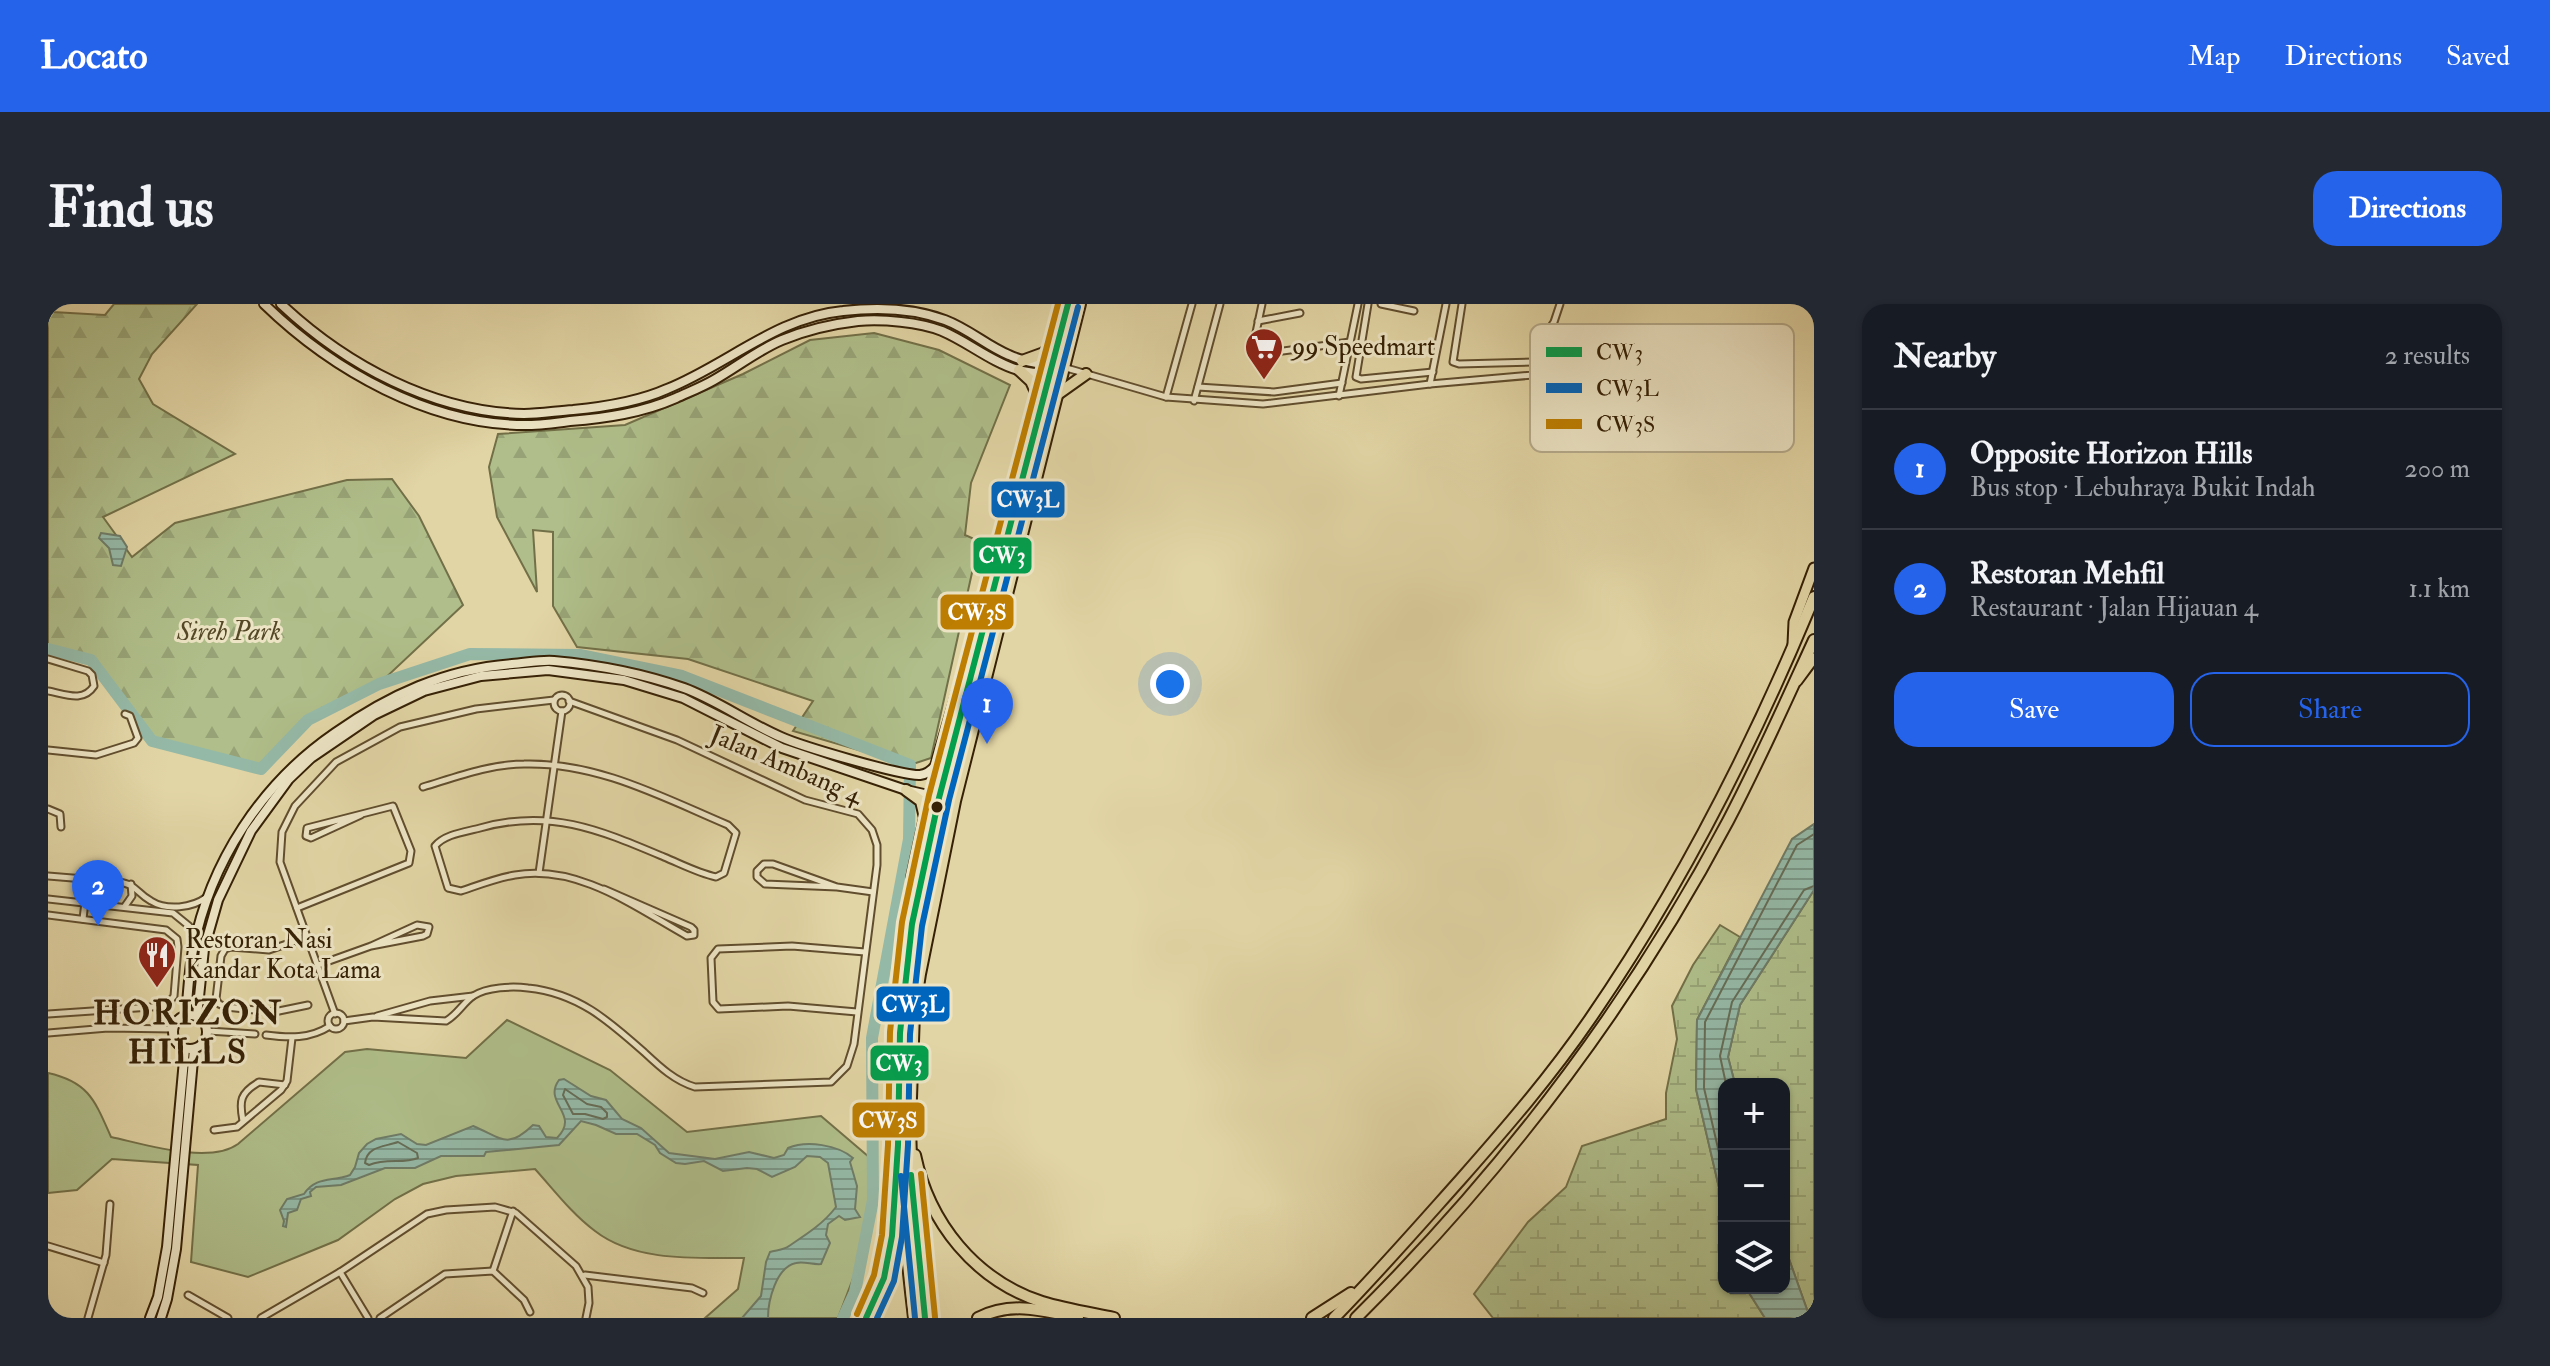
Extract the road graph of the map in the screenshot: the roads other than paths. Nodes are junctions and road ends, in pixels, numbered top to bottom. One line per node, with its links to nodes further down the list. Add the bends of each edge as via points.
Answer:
1 (264, 304): 21 (street, via 296,335 362,379 435,409 506,424 636,412 715,380 780,341 812,329 863,321 939,330)
2 (281, 304): 21 (street, via 334,349 366,368 435,398 504,413 598,408 666,390 776,330 841,311 900,310 944,320)
3 (1068, 304): 18 (highway)
4 (1080, 304): 22 (highway)
5 (1192, 304): 31 (street)
6 (1220, 304): 28 (street)
7 (1262, 304): 16 (street)
8 (1358, 304): 19 (street)
9 (1368, 304): 23 (street, via 1356,377)
10 (1381, 304): 14 (street)
11 (1446, 304): 23 (street)
12 (1462, 304): 20 (street, via 1453,362)
13 (1560, 304): 17 (street)
14 (1414, 311)
15 (1300, 313): 16 (street)
16 (1258, 321): 19 (street, via 1254,346 1261,352)
17 (1553, 324)
18 (1059, 337): 21 (highway); 22 (highway)
19 (1350, 342): 26 (street)
20 (1530, 362)
21 (1020, 366): 22 (street); 33 (highway)
22 (1059, 370): 24 (street); 29 (highway); 33 (highway)
23 (1433, 372): 27 (street)
24 (1086, 374): 29 (highway); 31 (street)
25 (1530, 375): 27 (street)
26 (1342, 383): 28 (street, via 1274,392); 30 (street)
27 (1430, 384): 30 (street)
28 (1198, 387): 32 (street)
29 (1055, 396): 52 (highway)
30 (1339, 396): 32 (street, via 1263,404)
31 (1166, 397): 32 (street)
32 (1194, 401)
33 (1040, 403): 40 (highway)
34 (1814, 568): 37 (main road, via 1794,622)
35 (1814, 597): 37 (highway)
36 (1814, 640): 41 (highway)
37 (1793, 647): 107 (highway, via 1699,844 1590,1019 1501,1133)
38 (1814, 658): 41 (main road)
39 (48, 659): 42 (street, via 92,675 92,690 81,697)
40 (974, 666): 51 (highway); 65 (street, via 959,684 935,766 922,775 782,738 687,689 627,670 550,661 480,666 421,683 370,708 282,775 244,826)
41 (1793, 685): 127 (highway, via 1720,835 1612,1013 1514,1145)
42 (48, 691)
43 (554, 700): 44 (street, via 562,695); 45 (street); 69 (street, via 476,709 400,727 336,762 295,806 282,832 280,862)
44 (569, 701): 45 (street); 64 (street, Jalan Ambang 4, via 677,740 805,800 858,814 877,845)
45 (562, 711): 48 (street)
46 (125, 714): 47 (street, via 138,738 134,743 96,755)
47 (48, 750)
48 (554, 765): 49 (street, via 486,769); 55 (street); 55 (street, via 621,780 733,828 736,838 724,873 716,877 603,831)
49 (423, 787)
50 (906, 790): 51 (street); 72 (highway, via 921,801 925,818 912,878); 84 (street, via 782,748 683,698 624,680 548,670 481,676 424,691 374,715 311,758 260,817 218,900 204,949)
51 (939, 798): 52 (street); 72 (highway)
52 (955, 801): 97 (highway, via 914,1013)
53 (48, 809): 56 (street, via 60,814)
54 (361, 815): 54 (street, via 307,828 305,834 311,838); 69 (street, via 393,806 411,851 409,863)
55 (545, 820): 57 (street); 57 (street, via 501,822 439,842 435,850 452,891)
56 (61, 827)
57 (539, 873): 63 (street)
58 (48, 876): 59 (street)
59 (109, 881)
60 (118, 882): 61 (street)
61 (131, 884): 65 (street, via 155,904 187,907); 68 (street, via 132,896)
62 (837, 887): 62 (street, via 773,864 757,871 765,884); 64 (street)
63 (604, 889): 63 (street, via 687,936 694,935 691,927)
64 (873, 892): 76 (street, Jalan Ambang 4)
65 (209, 896): 75 (street)
66 (48, 899): 67 (street)
67 (85, 902): 68 (street); 71 (street)
68 (125, 906): 75 (street, via 183,919 193,934)
69 (297, 908): 73 (street)
70 (48, 915): 71 (street)
71 (83, 919): 81 (street, via 166,930 177,939 174,996 157,1009)
72 (912, 924): 99 (highway, via 900,1033)
73 (307, 937): 77 (street); 79 (street, via 269,950 225,949 216,999 226,1007 274,1012)
74 (371, 946): 74 (street, via 417,925 429,927 423,936); 77 (street)
75 (193, 948): 83 (street)
76 (865, 953): 80 (street, Jalan Ambang 4); 80 (street, via 792,946 718,949 711,958 713,1002 719,1009 788,1006)
77 (318, 965): 82 (street)
78 (474, 996): 80 (street, Jalan Ambang 4, via 516,987 567,996 603,1016 678,1080 711,1089 831,1082 851,1056); 85 (street, via 430,1001); 85 (street, via 446,1021)
79 (308, 1005)
80 (857, 1012)
81 (48, 1014)
82 (335, 1014): 86 (street); 87 (street)
83 (186, 1016): 84 (street); 88 (street)
84 (197, 1016): 89 (street)
85 (373, 1017): 86 (street)
86 (344, 1021): 87 (street, via 339,1029)
87 (330, 1026): 93 (street)
88 (173, 1029): 90 (street); 94 (street, via 177,1043)
89 (208, 1031): 91 (street); 94 (street, via 203,1044)
90 (48, 1033)
91 (255, 1034)
92 (266, 1035): 93 (street)
93 (292, 1038): 95 (street)
94 (190, 1049): 112 (street, via 167,1247); 113 (street, via 176,1249)
95 (285, 1085): 96 (street); 96 (street, via 259,1082 243,1094)
96 (243, 1122): 98 (street)
97 (910, 1126): 121 (highway); 124 (highway, via 930,1202 963,1252 1024,1295)
98 (214, 1130)
99 (898, 1145): 119 (highway, via 890,1254); 120 (highway)
100 (110, 1204): 103 (street)
101 (513, 1211): 104 (street); 105 (street, via 495,1207 427,1214); 106 (street)
102 (48, 1246): 103 (street)
103 (104, 1263): 111 (street)
104 (493, 1271): 110 (street); 117 (street, via 445,1274)
105 (340, 1272): 115 (street); 116 (street)
106 (584, 1275): 108 (street); 118 (street, via 589,1295)
107 (1367, 1284): 125 (highway); 126 (highway)
108 (703, 1293)
109 (188, 1295): 114 (street)
110 (530, 1312)
111 (88, 1318)
112 (150, 1318)
113 (161, 1318)
114 (228, 1318)
115 (261, 1318)
116 (368, 1318)
117 (380, 1318)
118 (586, 1318)
119 (866, 1318)
120 (914, 1318)
121 (925, 1318)
122 (978, 1318): 123 (highway, via 1018,1307)
123 (1078, 1318)
124 (1114, 1318)
125 (1312, 1318)
126 (1334, 1318)
127 (1356, 1318)

